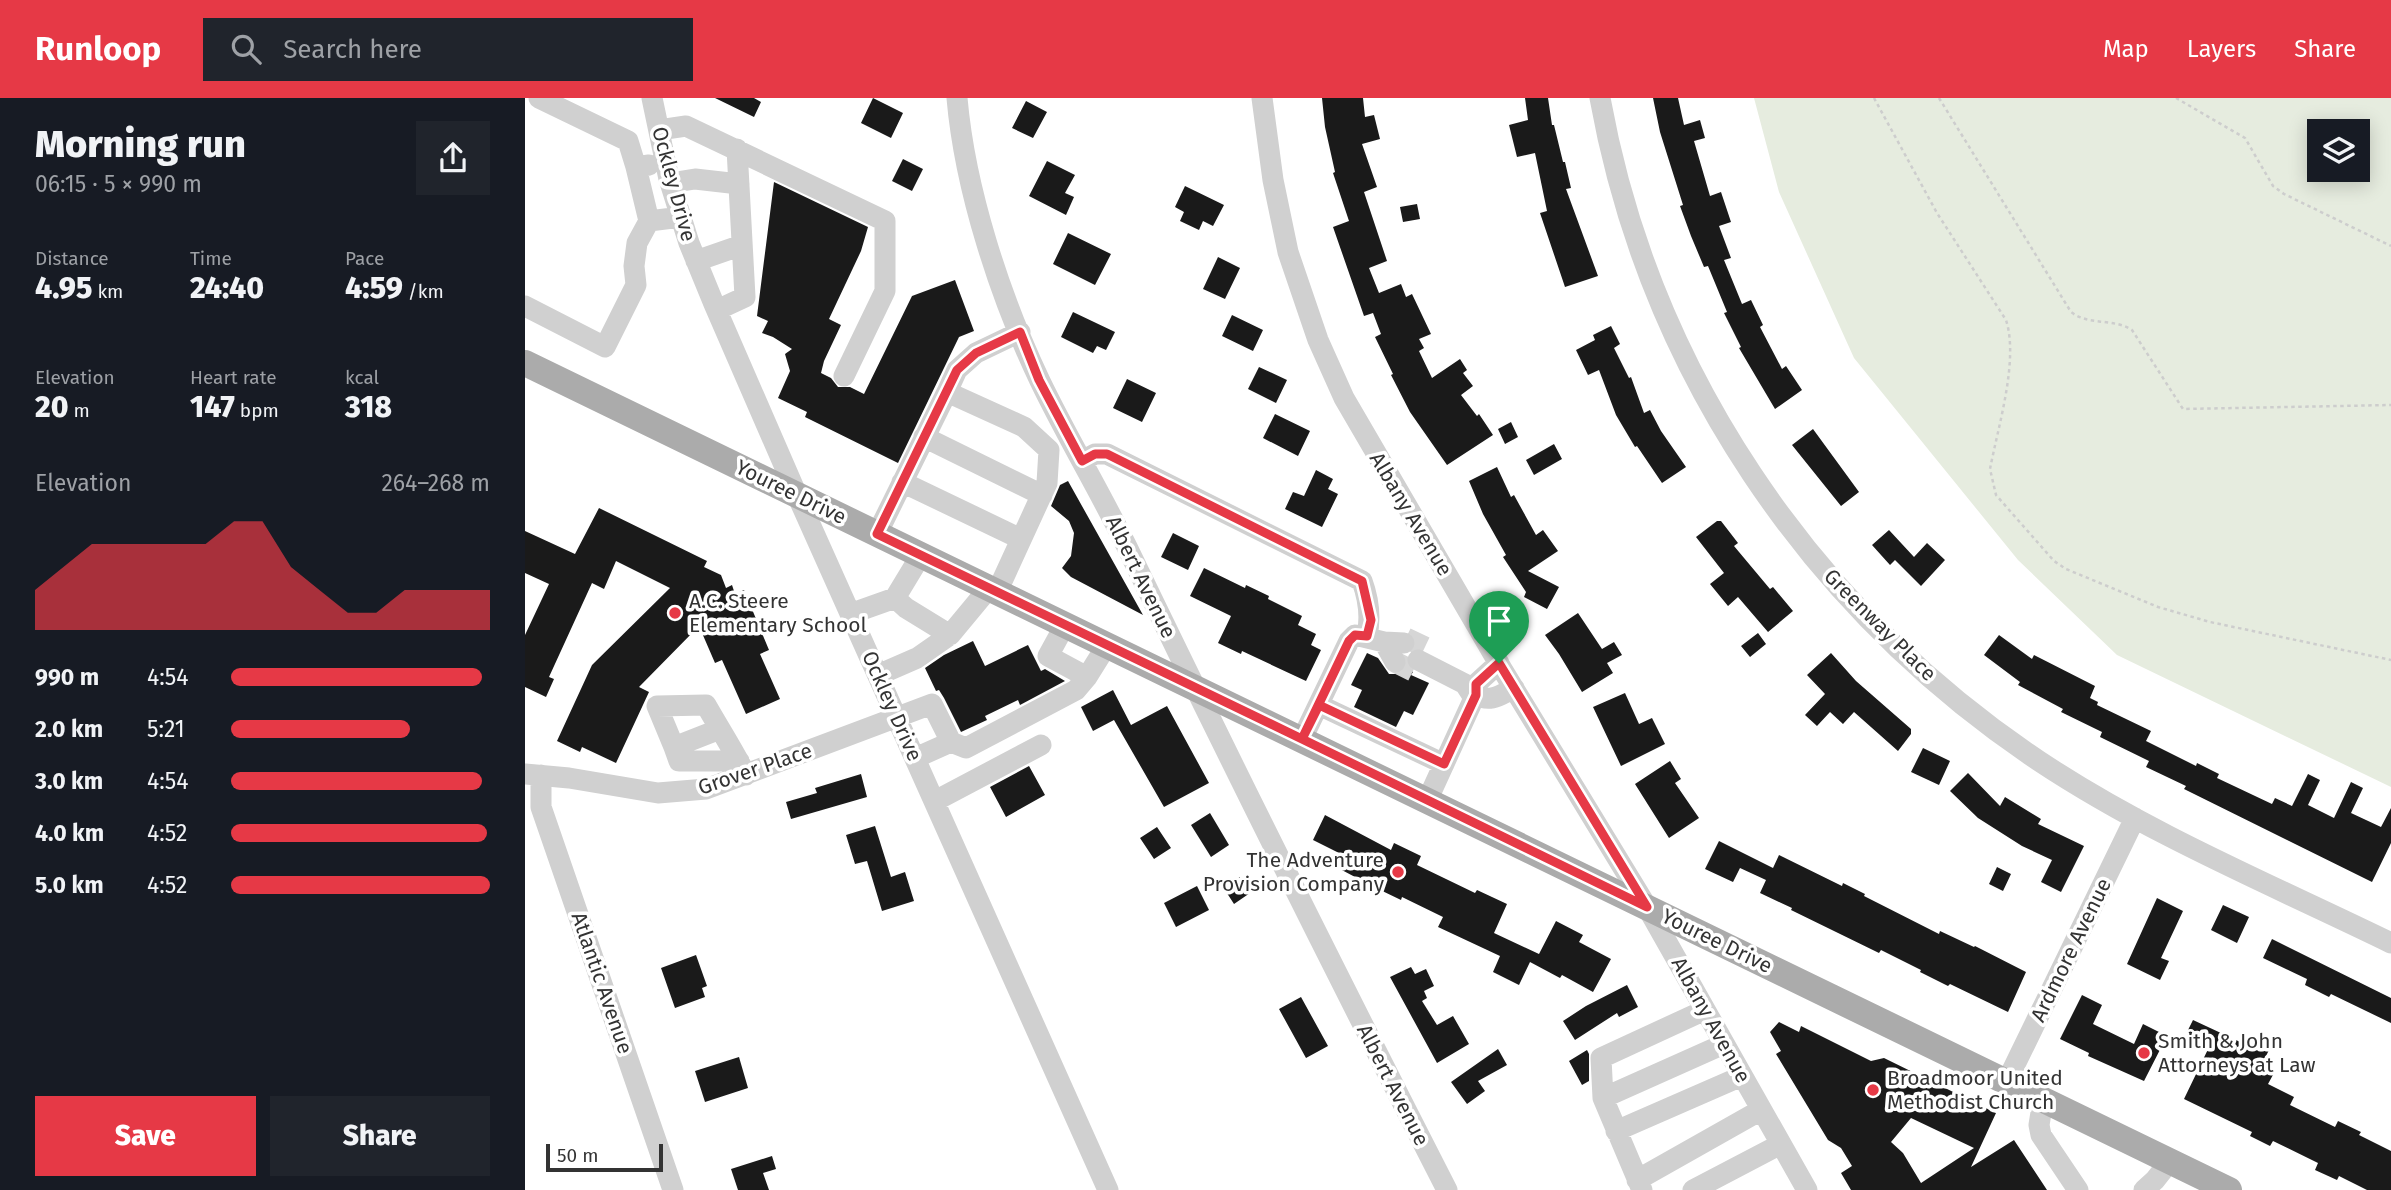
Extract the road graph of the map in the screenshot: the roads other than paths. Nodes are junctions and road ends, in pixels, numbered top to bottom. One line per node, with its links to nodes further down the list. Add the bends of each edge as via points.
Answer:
1 (539, 98): 8 (street, via 628,141)
2 (652, 98): 6 (street, Ockley Drive)
3 (957, 98): 17 (street, Albert Avenue, via 983,229)
4 (1262, 98): 36 (street, Albany Avenue, via 1288,252 1318,340 1359,426)
5 (1600, 98): 55 (street, Greenway Place, via 1622,193 1676,340 1722,429 1801,541 1866,617 1981,720)
6 (659, 131): 7 (street, via 686,126); 9 (street, Ockley Drive)
7 (737, 149): 10 (street); 19 (street, via 885,221 885,290)
8 (636, 167): 9 (street); 12 (street)
9 (668, 173): 10 (street); 11 (street, Ockley Drive)
10 (739, 184): 13 (street)
11 (681, 217): 12 (street); 14 (street, Ockley Drive)
12 (649, 221): 15 (street, via 637,243 636,285 605,347)
13 (743, 245): 14 (street); 16 (street, via 745,297)
14 (696, 261): 16 (street, Ockley Drive)
15 (525, 306)
16 (716, 310): 24 (street, Ockley Drive)
17 (1020, 332): 20 (street, via 976,353 957,370); 22 (street, Albert Avenue, via 1039,380)
18 (525, 363): 24 (main road, Youree Drive)
19 (844, 376)
20 (947, 392): 21 (street); 25 (street, via 1024,428 1049,450)
21 (924, 437): 23 (street); 25 (street)
22 (1082, 461): 35 (street, via 1107,454 1362,581 1371,620); 39 (street, Albert Avenue)
23 (902, 482): 26 (street); 27 (street)
24 (797, 495): 26 (main road, Youree Drive); 31 (street, Ockley Drive)
25 (1042, 495): 27 (street)
26 (877, 534): 28 (main road, Youree Drive)
27 (1021, 539): 29 (street)
28 (921, 555): 29 (main road, Youree Drive); 30 (street)
29 (993, 590): 32 (main road, Youree Drive); 33 (street)
30 (895, 598): 31 (street); 33 (street)
31 (850, 614): 37 (street, Ockley Drive)
32 (1065, 625): 34 (main road, Youree Drive); 38 (street, via 1048,656)
33 (950, 635): 37 (street, via 918,658)
34 (1107, 645): 38 (street); 39 (main road, Youree Drive)
35 (1405, 651): 41 (street, via 1465,684); 42 (street, via 1355,635)
36 (1499, 663): 40 (street, Albany Avenue); 41 (street, via 1476,684)
37 (878, 675): 43 (street, Ockley Drive)
38 (1087, 677): 46 (street, via 1076,690 966,748)
39 (1194, 687): 45 (main road, Youree Drive); 72 (street, Albert Avenue)
40 (1514, 688): 41 (street, via 1492,699); 56 (street, Albany Avenue)
41 (1475, 696): 50 (street)
42 (1319, 705): 45 (street); 50 (street)
43 (897, 717): 46 (street, Grover Place, via 932,704); 49 (street, Ockley Drive); 51 (street, Grover Place)
44 (720, 729): 48 (street); 48 (street, via 706,705 657,706); 51 (street)
45 (1302, 739): 54 (main road, Youree Drive)
46 (951, 742): 49 (street)
47 (1041, 745): 53 (street)
48 (674, 747): 51 (street, via 679,761)
49 (915, 758): 53 (street, Ockley Drive)
50 (1444, 764): 54 (street)
51 (742, 768): 52 (street, Grover Place, via 706,789 658,793)
52 (533, 775): 70 (street, Atlantic Avenue)
53 (935, 801): 71 (street, Ockley Drive)
54 (1427, 801): 56 (main road, Youree Drive)
55 (2134, 818): 57 (street, Greenway Place); 61 (street, Ardmore Avenue)
56 (1647, 907): 58 (street, Albany Avenue); 61 (main road, Youree Drive)
57 (2391, 943)
58 (1705, 1010): 59 (street, Albany Avenue); 62 (street, via 1601,1058)
59 (1724, 1044): 60 (street, Albany Avenue); 62 (street)
60 (1742, 1076): 64 (street, Albany Avenue); 65 (street)
61 (2007, 1081): 63 (main road, Youree Drive)
62 (1603, 1098): 65 (street)
63 (2043, 1100): 67 (main road, Youree Drive); 74 (street, via 2042,1135)
64 (1761, 1110): 66 (street, Albany Avenue); 68 (street)
65 (1616, 1131): 68 (street)
66 (1781, 1144): 69 (street, Albany Avenue); 73 (street)
67 (2170, 1161): 75 (street); 76 (main road, Youree Drive)
68 (1640, 1185)
69 (1801, 1188)
70 (673, 1190)
71 (1108, 1190)
72 (1447, 1190)
73 (1693, 1190)
74 (2078, 1190)
75 (2144, 1190)
76 (2229, 1190)

